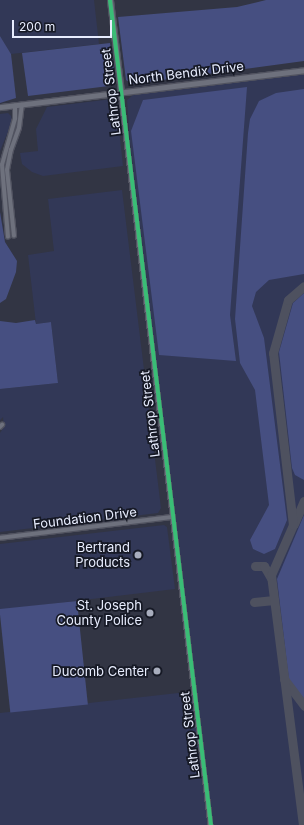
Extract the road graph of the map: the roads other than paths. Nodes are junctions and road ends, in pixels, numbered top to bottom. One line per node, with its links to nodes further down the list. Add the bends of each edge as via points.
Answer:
1 (110, 0): 3 (street, Lathrop Street)
2 (304, 70): 3 (street, North Bendix Drive)
3 (121, 92): 4 (street, North Bendix Drive); 9 (street, Lathrop Street)
4 (22, 105): 5 (street, North Bendix Drive); 7 (street, via 20,124 10,150 7,170)
5 (15, 106): 6 (street, North Bendix Drive); 8 (street, via 15,119 2,165)
6 (0, 108)
7 (14, 236)
8 (8, 237)
9 (172, 517): 10 (street, Foundation Drive); 11 (street, Lathrop Street)
10 (0, 538)
11 (210, 825)

